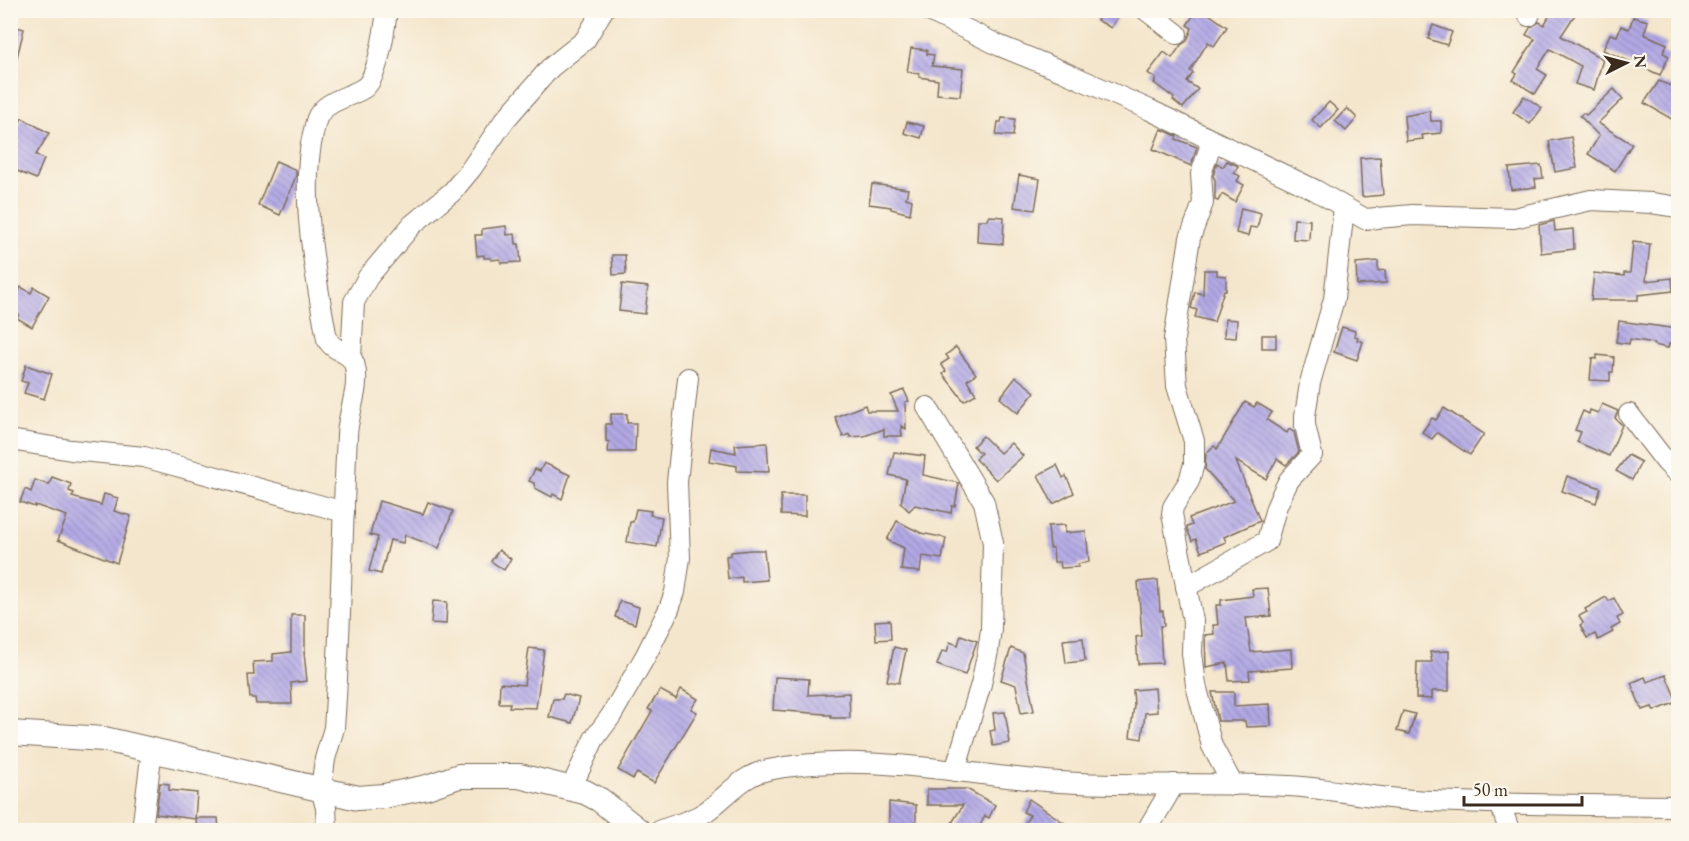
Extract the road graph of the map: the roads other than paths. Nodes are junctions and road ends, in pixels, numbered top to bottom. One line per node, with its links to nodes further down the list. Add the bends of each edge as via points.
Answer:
1 (387, 10): 10 (street, via 380,54 367,85 329,104 319,114 308,169 309,219 327,339 331,346)
2 (603, 10): 10 (street, via 585,40 550,68 504,121 452,192 412,225 368,277 354,302)
3 (927, 10): 5 (street)
4 (1146, 10): 6 (street)
5 (961, 18): 7 (street, via 1000,46)
6 (1178, 34)
7 (1212, 141): 8 (street); 17 (street, via 1201,174 1203,203 1190,238 1174,339 1177,386 1195,448 1192,473 1172,514)
8 (1344, 207): 9 (street, via 1365,219 1374,219 1413,215 1514,218 1591,200); 17 (street, via 1334,299 1310,383 1305,416 1312,455 1283,492 1267,541)
9 (1678, 207)
10 (351, 358): 16 (street, via 356,382 346,436)
11 (688, 378): 23 (street, via 678,476 680,558 675,592 646,655 594,739)
12 (927, 407): 20 (street, via 984,502 993,543 988,651)
13 (1629, 414): 15 (street)
14 (10, 440): 16 (street, via 144,457)
15 (1678, 474)
16 (344, 512): 24 (street, via 334,728)
17 (1186, 587): 22 (street, via 1193,621 1196,685 1204,719 1212,746)
18 (10, 733): 19 (street, via 104,739)
19 (152, 749): 24 (street); 27 (street)
20 (955, 771): 21 (street, via 1060,782); 30 (street, via 885,763 771,769 747,778 693,819)
21 (1174, 784): 22 (street); 31 (street)
22 (1233, 785): 25 (street, via 1291,786 1410,800)
23 (571, 788): 24 (street, via 519,776 469,774 370,798); 29 (street, via 600,800)
24 (321, 789): 28 (street)
25 (1500, 803): 26 (street); 32 (street)
26 (1678, 806)
27 (142, 831)
28 (327, 831)
29 (638, 831)
30 (661, 831)
31 (1147, 831)
32 (1509, 831)

